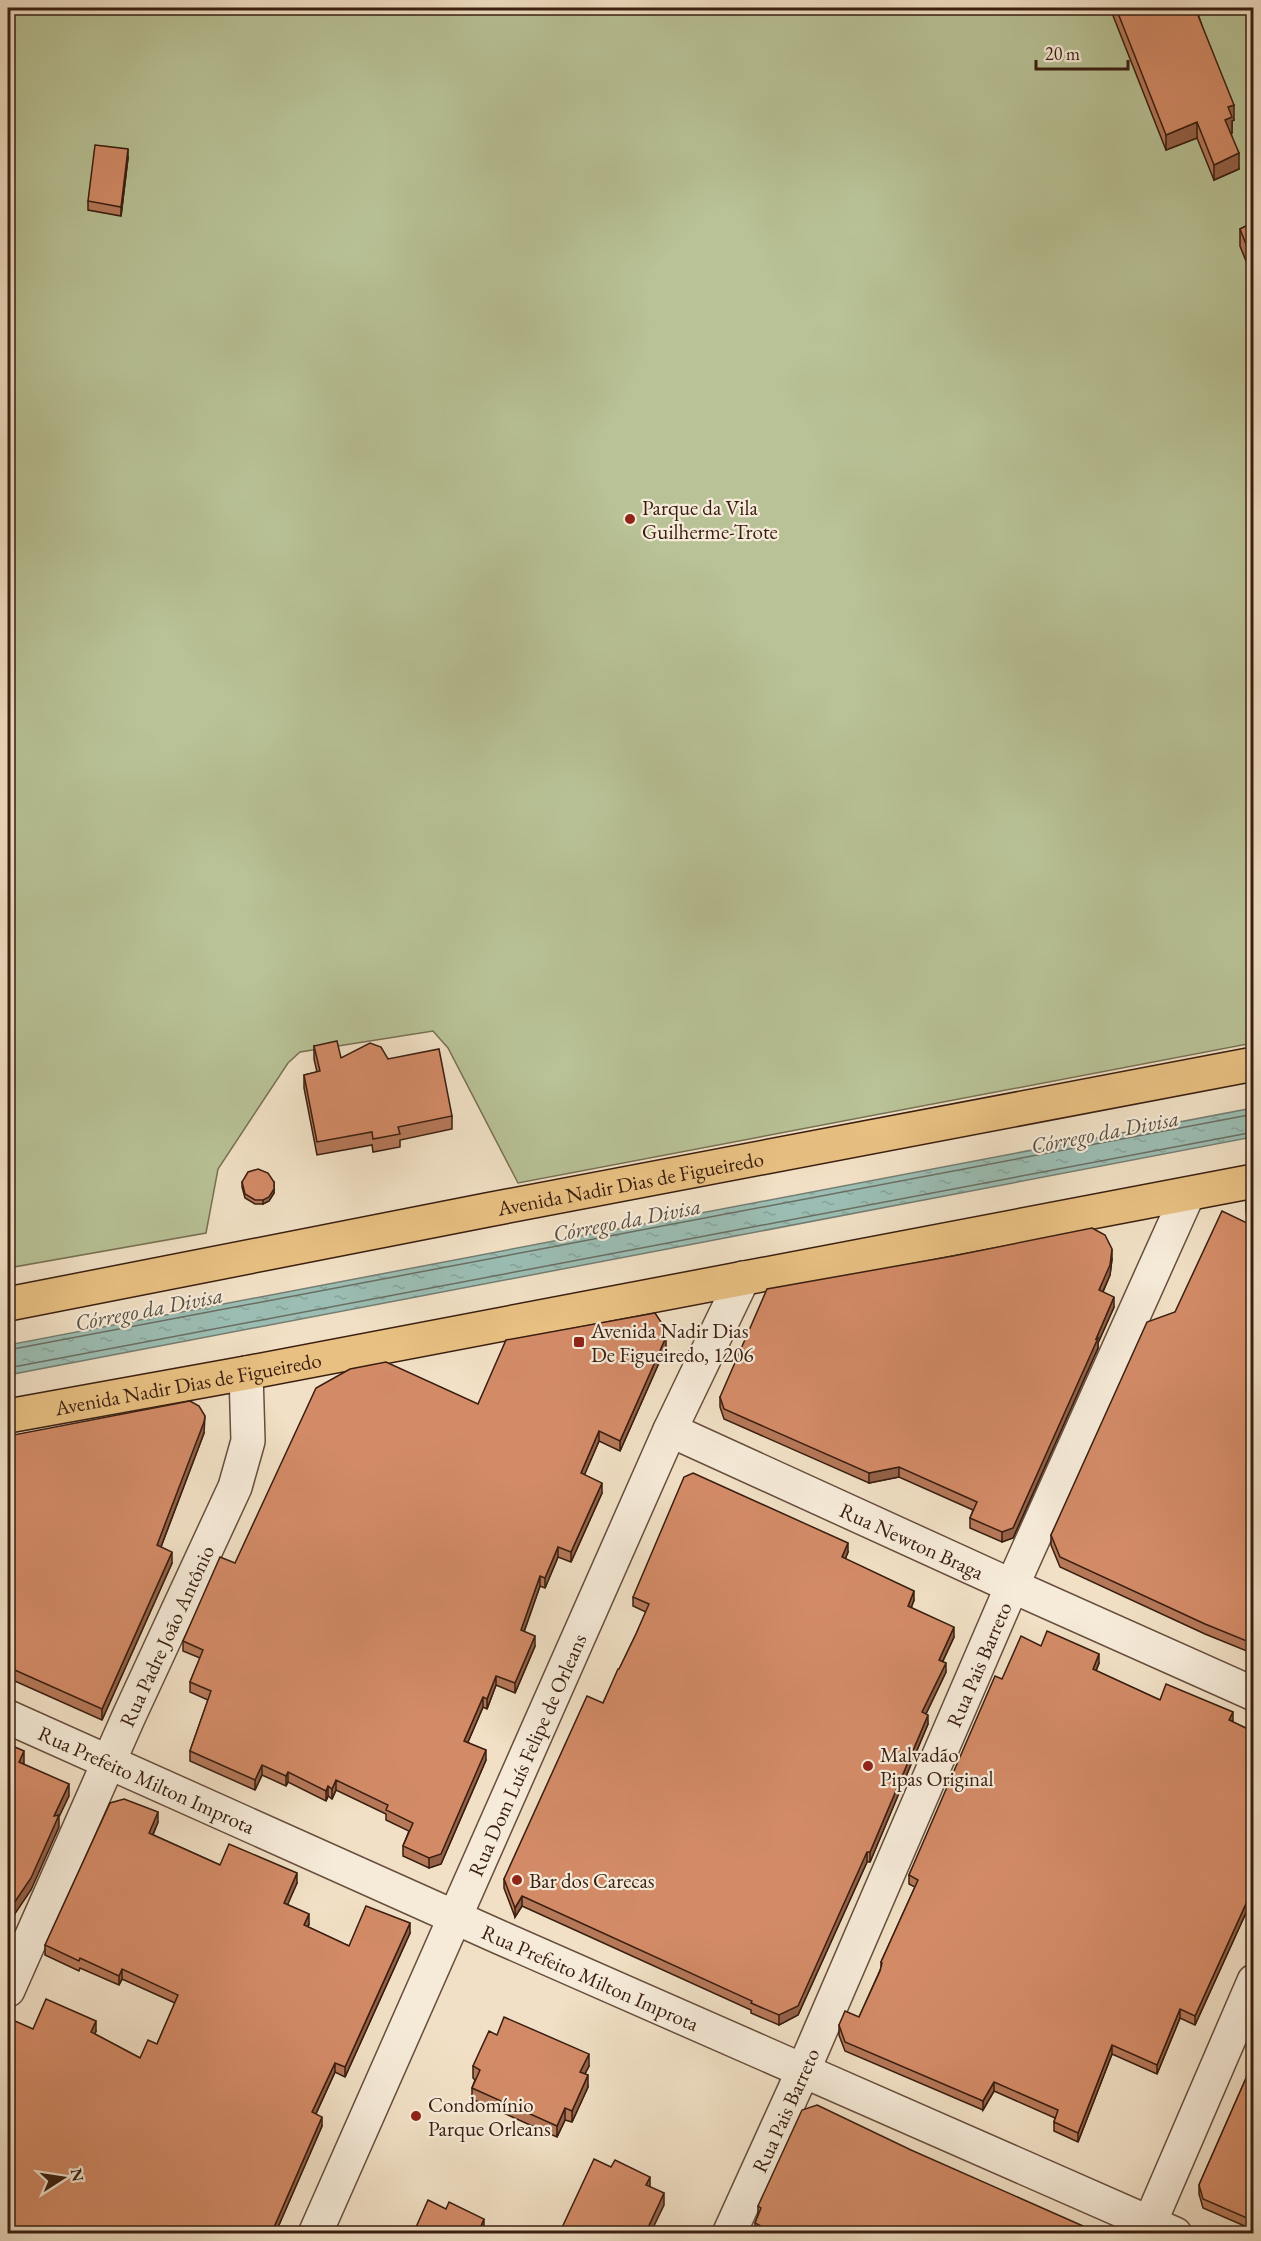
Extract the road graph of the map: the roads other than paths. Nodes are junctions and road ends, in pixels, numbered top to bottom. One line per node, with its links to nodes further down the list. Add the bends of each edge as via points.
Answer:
1 (1254, 1064): 5 (main road, Avenida Nadir Dias de Figueiredo)
2 (1254, 1181): 3 (main road, Avenida Nadir Dias de Figueiredo)
3 (1188, 1194): 4 (main road, Avenida Nadir Dias de Figueiredo); 9 (street, Rua Pais Barreto)
4 (743, 1278): 6 (main road, Avenida Nadir Dias de Figueiredo); 8 (street, Rua Dom Luís Felipe de Orleans)
5 (8, 1304)
6 (246, 1373): 7 (main road, Avenida Nadir Dias de Figueiredo); 12 (street, Rua Padre João Antônio, via 248,1441 235,1487)
7 (8, 1416)
8 (670, 1430): 9 (street, Rua Newton Braga); 13 (street, Rua Dom Luís Felipe de Orleans)
9 (1012, 1586): 10 (street, Rua Newton Braga); 16 (street, Rua Pais Barreto)
10 (1254, 1694)
11 (8, 1717): 12 (street, Rua Prefeito Milton Improta)
12 (108, 1763): 13 (street, Rua Prefeito Milton Improta); 15 (street, Rua Padre João Antônio)
13 (455, 1916): 16 (street, Rua Prefeito Milton Improta); 18 (street, Rua Dom Luís Felipe de Orleans)
14 (1254, 1981): 17 (street)
15 (8, 1990)
16 (803, 2071): 17 (street, Rua Prefeito Milton Improta); 19 (street, Rua Pais Barreto)
17 (1156, 2230)
18 (315, 2234)
19 (729, 2234)

